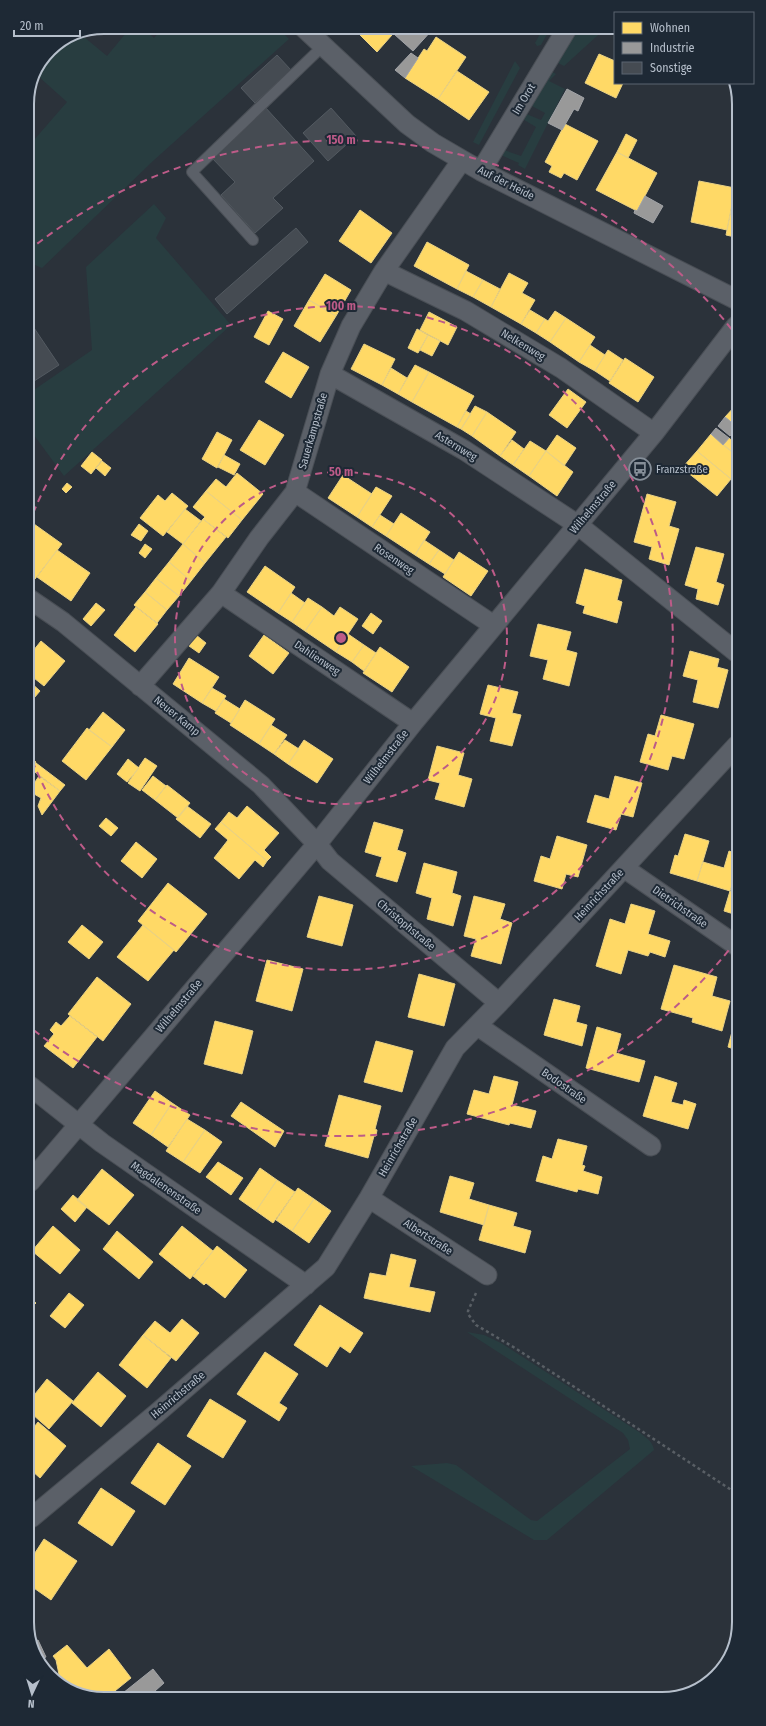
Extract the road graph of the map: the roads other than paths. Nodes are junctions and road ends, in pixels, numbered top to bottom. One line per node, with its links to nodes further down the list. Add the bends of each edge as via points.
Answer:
1 (310, 34): 3 (street, Auf der Heide)
2 (564, 34): 5 (street, Im Orot)
3 (323, 46): 4 (street, Auf der Heide, via 407,124); 6 (lane, via 192,172)
4 (462, 160): 5 (street, Auf der Heide); 7 (street, Sauerkampstraße)
5 (481, 171): 8 (street, Auf der Heide)
6 (253, 240)
7 (384, 270): 10 (street, Sauerkampstraße, via 351,326); 11 (street, Nelkenweg, via 466,311 561,368)
8 (732, 297)
9 (732, 331): 11 (street, Wilhelmstraße)
10 (330, 374): 12 (street, Sauerkampstraße); 13 (street, Asternweg, via 464,450)
11 (654, 433): 13 (street, Wilhelmstraße)
12 (295, 492): 14 (street, Sauerkampstraße); 16 (street, Rosenweg)
13 (578, 525): 16 (street, Wilhelmstraße); 17 (street)
14 (221, 593): 18 (street, Sauerkampstraße); 19 (street, Dahlienweg)
15 (34, 602): 18 (street, Neuer Kamp, via 63,622)
16 (493, 625): 19 (street, Wilhelmstraße)
17 (732, 649)
18 (140, 686): 21 (street, Neuer Kamp, via 261,785)
19 (413, 723): 21 (street, Wilhelmstraße)
20 (732, 750): 22 (street, Heinrichstraße)
21 (317, 844): 24 (street, Christophstraße, via 330,861); 27 (street, Wilhelmstraße)
22 (624, 868): 23 (street, Dietrichstraße); 24 (street, Heinrichstraße)
23 (732, 943)
24 (499, 1003): 25 (street, Heinrichstraße)
25 (478, 1026): 28 (street, Bodostraße); 30 (street, Heinrichstraße, via 455,1048)
26 (34, 1089): 27 (street, Magdalenenstraße)
27 (78, 1124): 29 (street, Wilhelmstraße); 32 (street, Magdalenenstraße)
28 (651, 1146)
29 (34, 1177)
30 (369, 1198): 31 (street, Albertstraße); 32 (street, Heinrichstraße, via 326,1267)
31 (487, 1275)
32 (306, 1285): 33 (street, Heinrichstraße)
33 (34, 1515)

